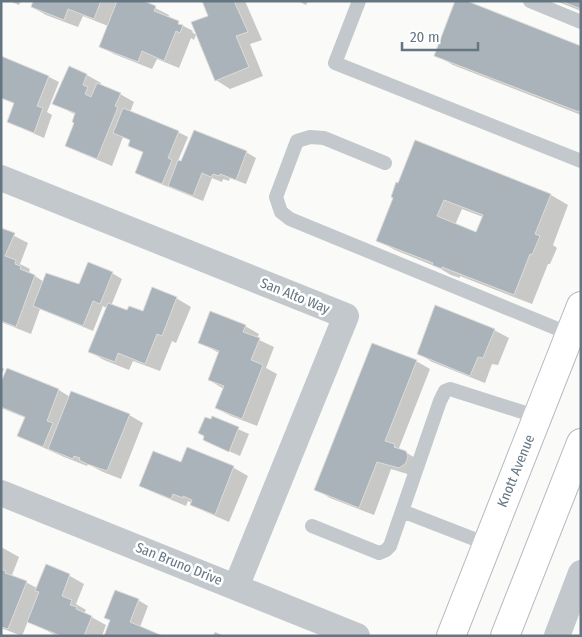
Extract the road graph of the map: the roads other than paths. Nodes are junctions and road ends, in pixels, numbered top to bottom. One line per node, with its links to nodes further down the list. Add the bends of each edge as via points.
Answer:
1 (359, 1): 4 (lane, via 335,63)
2 (530, 1): 3 (lane)
3 (581, 22)
4 (581, 161)
5 (385, 163): 8 (lane, via 324,138 310,137 297,141 276,197 281,212 290,219)
6 (1, 178): 16 (street, San Alto Way, via 346,316)
7 (581, 306): 8 (main road, Knott Avenue)
8 (575, 336): 9 (main road, Knott Avenue)
9 (538, 417): 12 (lane, via 450,389 445,391); 14 (main road, Knott Avenue)
10 (581, 444): 19 (main road)
11 (1, 493): 16 (street, San Bruno Drive)
12 (402, 511): 13 (lane, via 390,546 379,553); 14 (lane)
13 (312, 526)
14 (488, 544): 18 (main road, Knott Avenue)
15 (581, 573): 20 (street)
16 (236, 587): 17 (street, San Bruno Drive)
17 (357, 636)
18 (451, 636)
19 (505, 636)
20 (557, 636)

